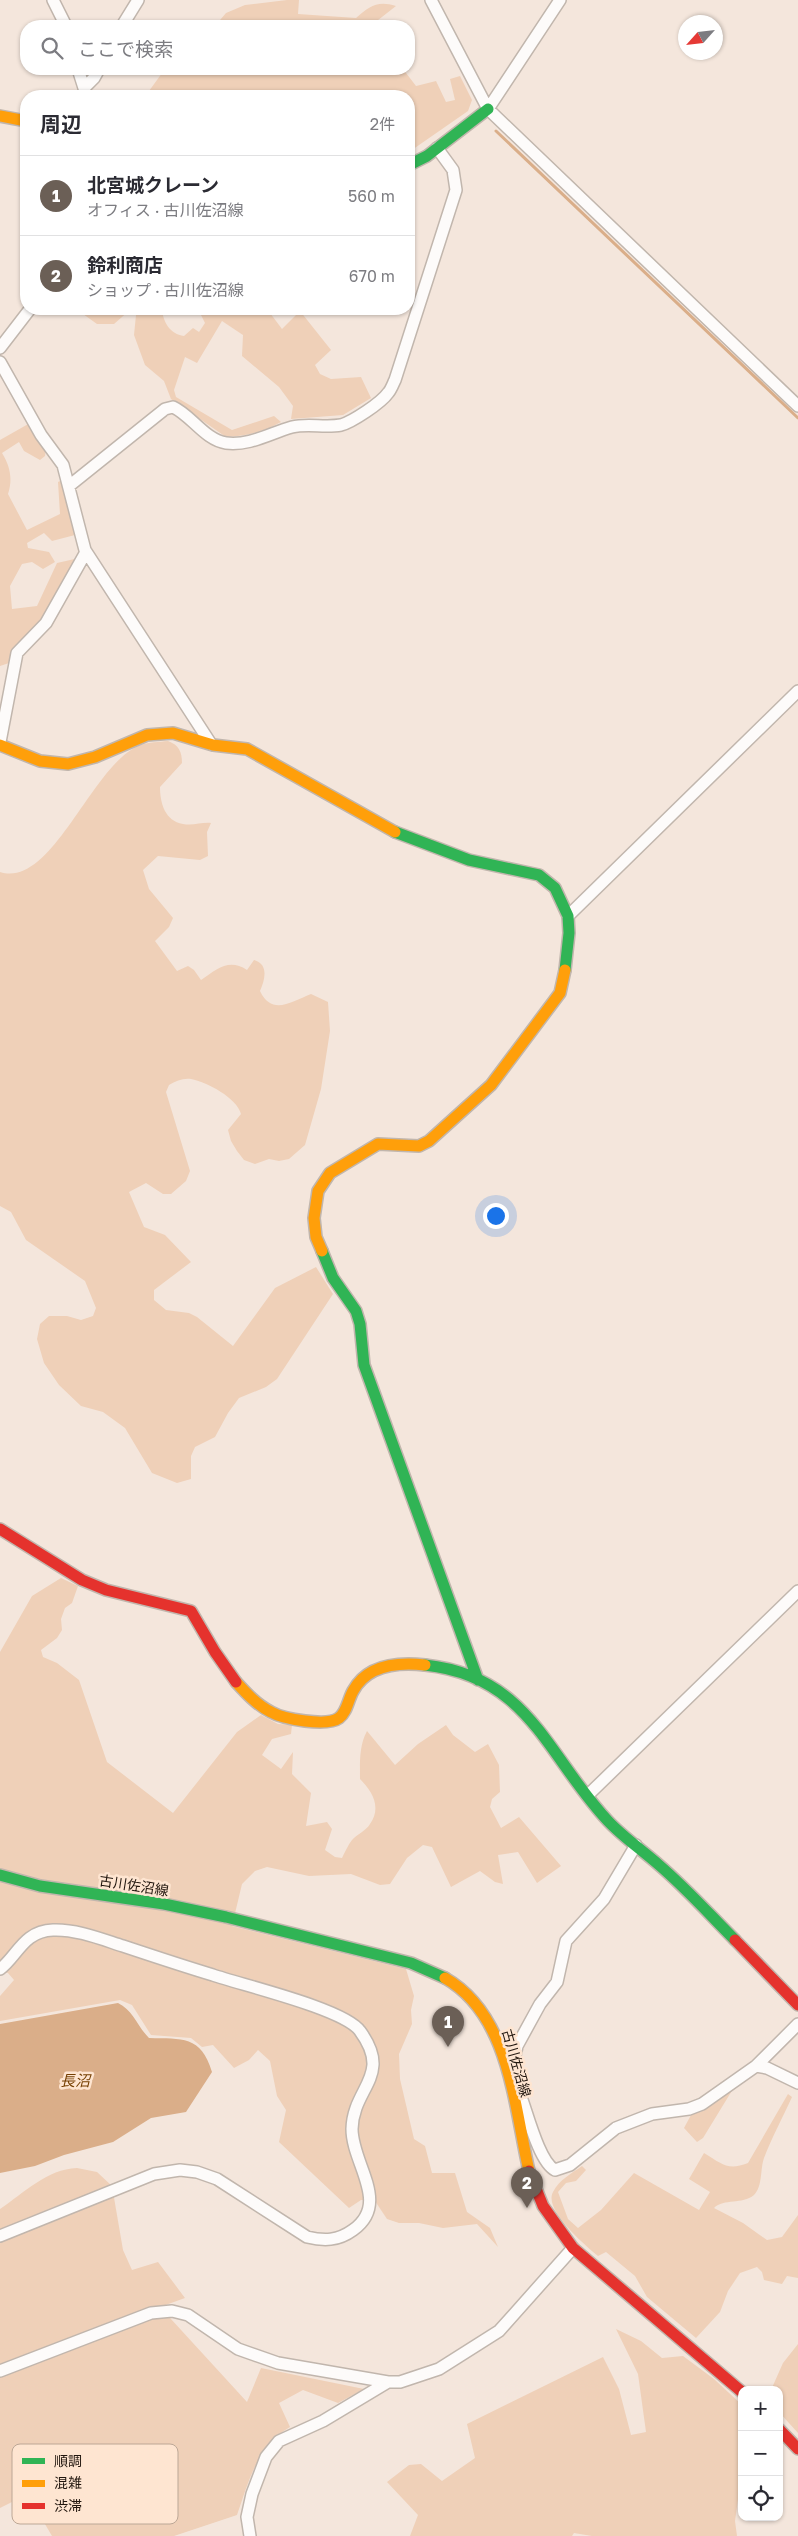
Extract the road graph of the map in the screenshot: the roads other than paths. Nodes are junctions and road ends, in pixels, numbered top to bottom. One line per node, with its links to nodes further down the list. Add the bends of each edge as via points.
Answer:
1 (53, 0): 5 (street)
2 (138, 0): 6 (street)
3 (431, 0): 11 (street)
4 (560, 0): 11 (street)
5 (63, 20)
6 (126, 20)
7 (80, 75): 9 (street)
8 (96, 75): 10 (street)
9 (84, 90)
10 (86, 90)
11 (488, 109): 14 (street); 19 (street)
12 (0, 116): 13 (street)
13 (20, 119)
14 (437, 148): 15 (street); 20 (street, via 453,170 456,190 395,380 381,402 342,424 306,424 239,443 224,443 214,438 172,406)
15 (415, 161)
16 (25, 315): 17 (street)
17 (0, 348)
18 (0, 362): 20 (street, via 41,435 59,458)
19 (798, 406)
20 (69, 486): 21 (street)
21 (86, 552): 23 (street, via 46,623 17,653); 24 (street)
22 (798, 691): 25 (street)
23 (0, 743): 24 (street, via 42,762 64,764 85,760 161,732)
24 (211, 744): 25 (street, via 247,749 402,836 468,860 539,875 555,888)
25 (568, 916): 28 (street, via 565,975 560,993 534,1031 490,1084 420,1146 378,1144 330,1173 323,1180 316,1202 316,1237 334,1278 356,1311 364,1365)
26 (0, 1529): 28 (street, via 82,1580 106,1590 191,1612 242,1688 260,1706 277,1715 318,1722 335,1720 365,1677 391,1665 433,1665)
27 (798, 1592): 29 (street)
28 (478, 1680): 29 (street, via 521,1706)
29 (588, 1795): 30 (street, via 608,1821)
30 (636, 1845): 33 (street); 37 (street, via 604,1899 566,1941 557,1982 540,2004 517,2046)
31 (0, 1875): 37 (street, 古川佐沼線, via 24,1882 210,1914 429,1970 455,1983 484,2013)
32 (0, 1969): 38 (street, via 16,1949 39,1934 52,1930 95,1937 339,2017 359,2028 374,2057 373,2072 360,2097 352,2129 355,2154 369,2185 370,2203 363,2219 349,2233 324,2240 307,2237 217,2179 180,2170 154,2174)
33 (798, 2006)
34 (798, 2024): 35 (street)
35 (756, 2066): 36 (street); 37 (street, via 702,2104 652,2114 616,2128 570,2164 555,2170 546,2163)
36 (798, 2083)
37 (512, 2084): 39 (street, 古川佐沼線, via 536,2193)
38 (0, 2236)
39 (573, 2248): 41 (street, via 499,2331 426,2374); 42 (street, 古川佐沼線)
40 (0, 2370): 41 (street, via 151,2312 172,2311 188,2315 238,2349 256,2356 278,2363)
41 (388, 2382): 45 (street, via 324,2421 279,2441 266,2457 252,2494 247,2517)
42 (738, 2389)
43 (781, 2431): 44 (street)
44 (798, 2449)
45 (250, 2536)

